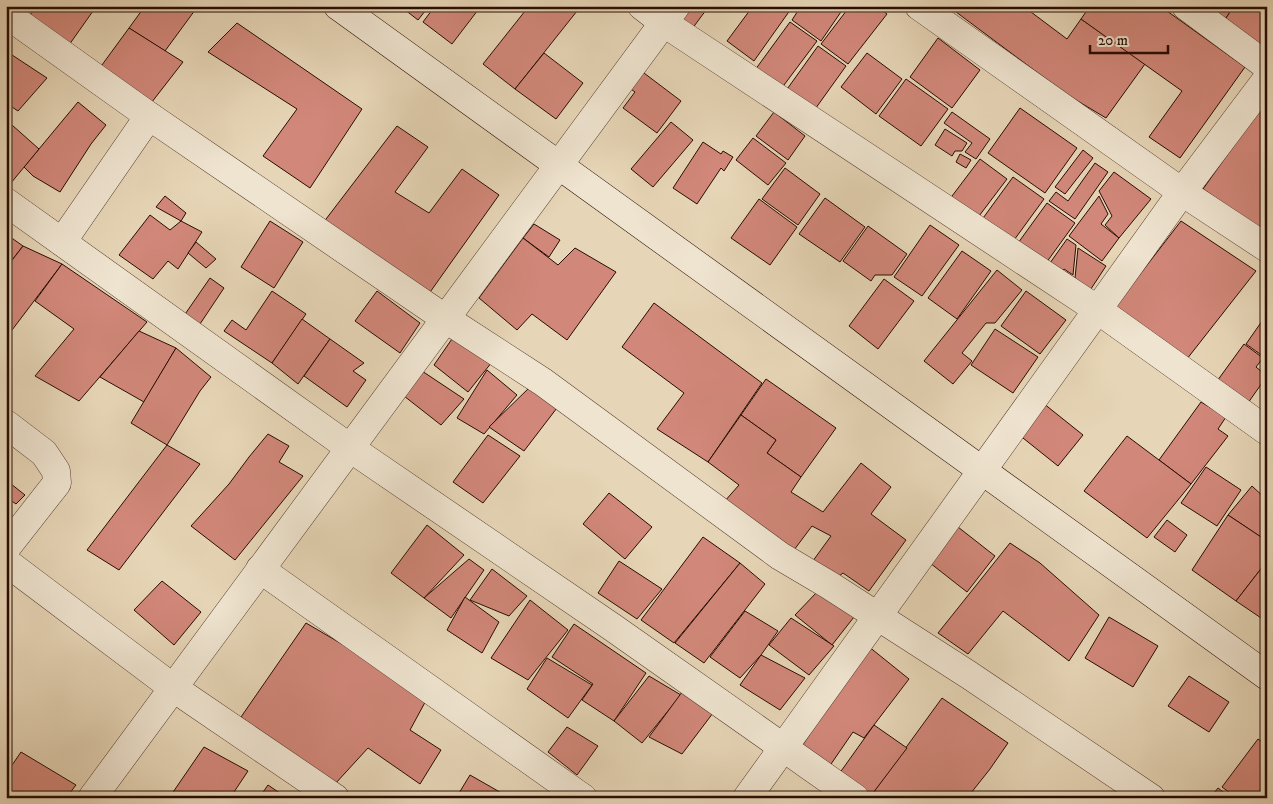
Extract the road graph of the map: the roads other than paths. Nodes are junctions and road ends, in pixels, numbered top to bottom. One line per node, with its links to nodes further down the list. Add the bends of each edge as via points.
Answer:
1 (11, 6): 6 (street)
2 (338, 6): 11 (street)
3 (642, 6): 7 (street)
4 (919, 6): 12 (street)
5 (1186, 6): 8 (street)
6 (6, 14): 10 (street)
7 (670, 15): 11 (street); 16 (street)
8 (1267, 66)
9 (1267, 79): 12 (street)
10 (149, 116): 14 (street); 17 (street)
11 (559, 166): 17 (street); 21 (street)
12 (1182, 192): 15 (street); 16 (street)
13 (6, 202): 14 (street)
14 (62, 242): 20 (street)
15 (1267, 248)
16 (1098, 310): 19 (street); 21 (street)
17 (446, 318): 20 (street); 25 (street, via 543,382 780,556)
18 (6, 424): 22 (street, via 44,453 56,471 57,482)
19 (1267, 431)
20 (350, 448): 24 (street); 28 (street)
21 (982, 471): 25 (street); 26 (street)
22 (6, 548)
23 (6, 562): 27 (street)
24 (260, 569): 27 (street); 31 (street)
25 (878, 616): 28 (street); 34 (street)
26 (1267, 676)
27 (172, 687): 29 (street); 30 (street)
28 (783, 748): 32 (street); 33 (street)
29 (92, 798)
30 (334, 798)
31 (583, 798)
32 (747, 798)
33 (855, 798)
34 (1151, 798)

